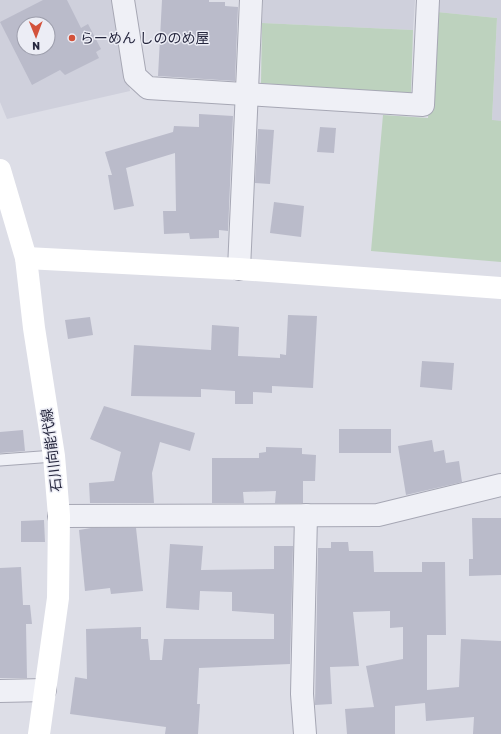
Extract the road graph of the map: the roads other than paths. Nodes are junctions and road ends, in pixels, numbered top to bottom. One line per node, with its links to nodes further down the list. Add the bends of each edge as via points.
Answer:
1 (123, 0): 4 (street, via 135,76 148,88)
2 (251, 0): 4 (street)
3 (428, 0): 4 (street, via 423,105)
4 (248, 94): 8 (street)
5 (0, 170): 6 (main road, 石川向能代線)
6 (6, 209): 7 (main road, 石川向能代線)
7 (26, 258): 8 (main road); 10 (main road, 石川向能代線)
8 (239, 269): 9 (main road)
9 (501, 288)
10 (54, 456): 11 (lane); 14 (main road, 石川向能代線)
11 (0, 460)
12 (501, 485): 13 (street, via 378,515)
13 (306, 515): 14 (street); 18 (street, via 302,694)
14 (59, 516): 15 (main road, 石川向能代線, via 58,598)
15 (45, 690): 16 (street); 17 (main road, 石川向能代線)
16 (0, 691)
17 (40, 734)
18 (305, 734)

